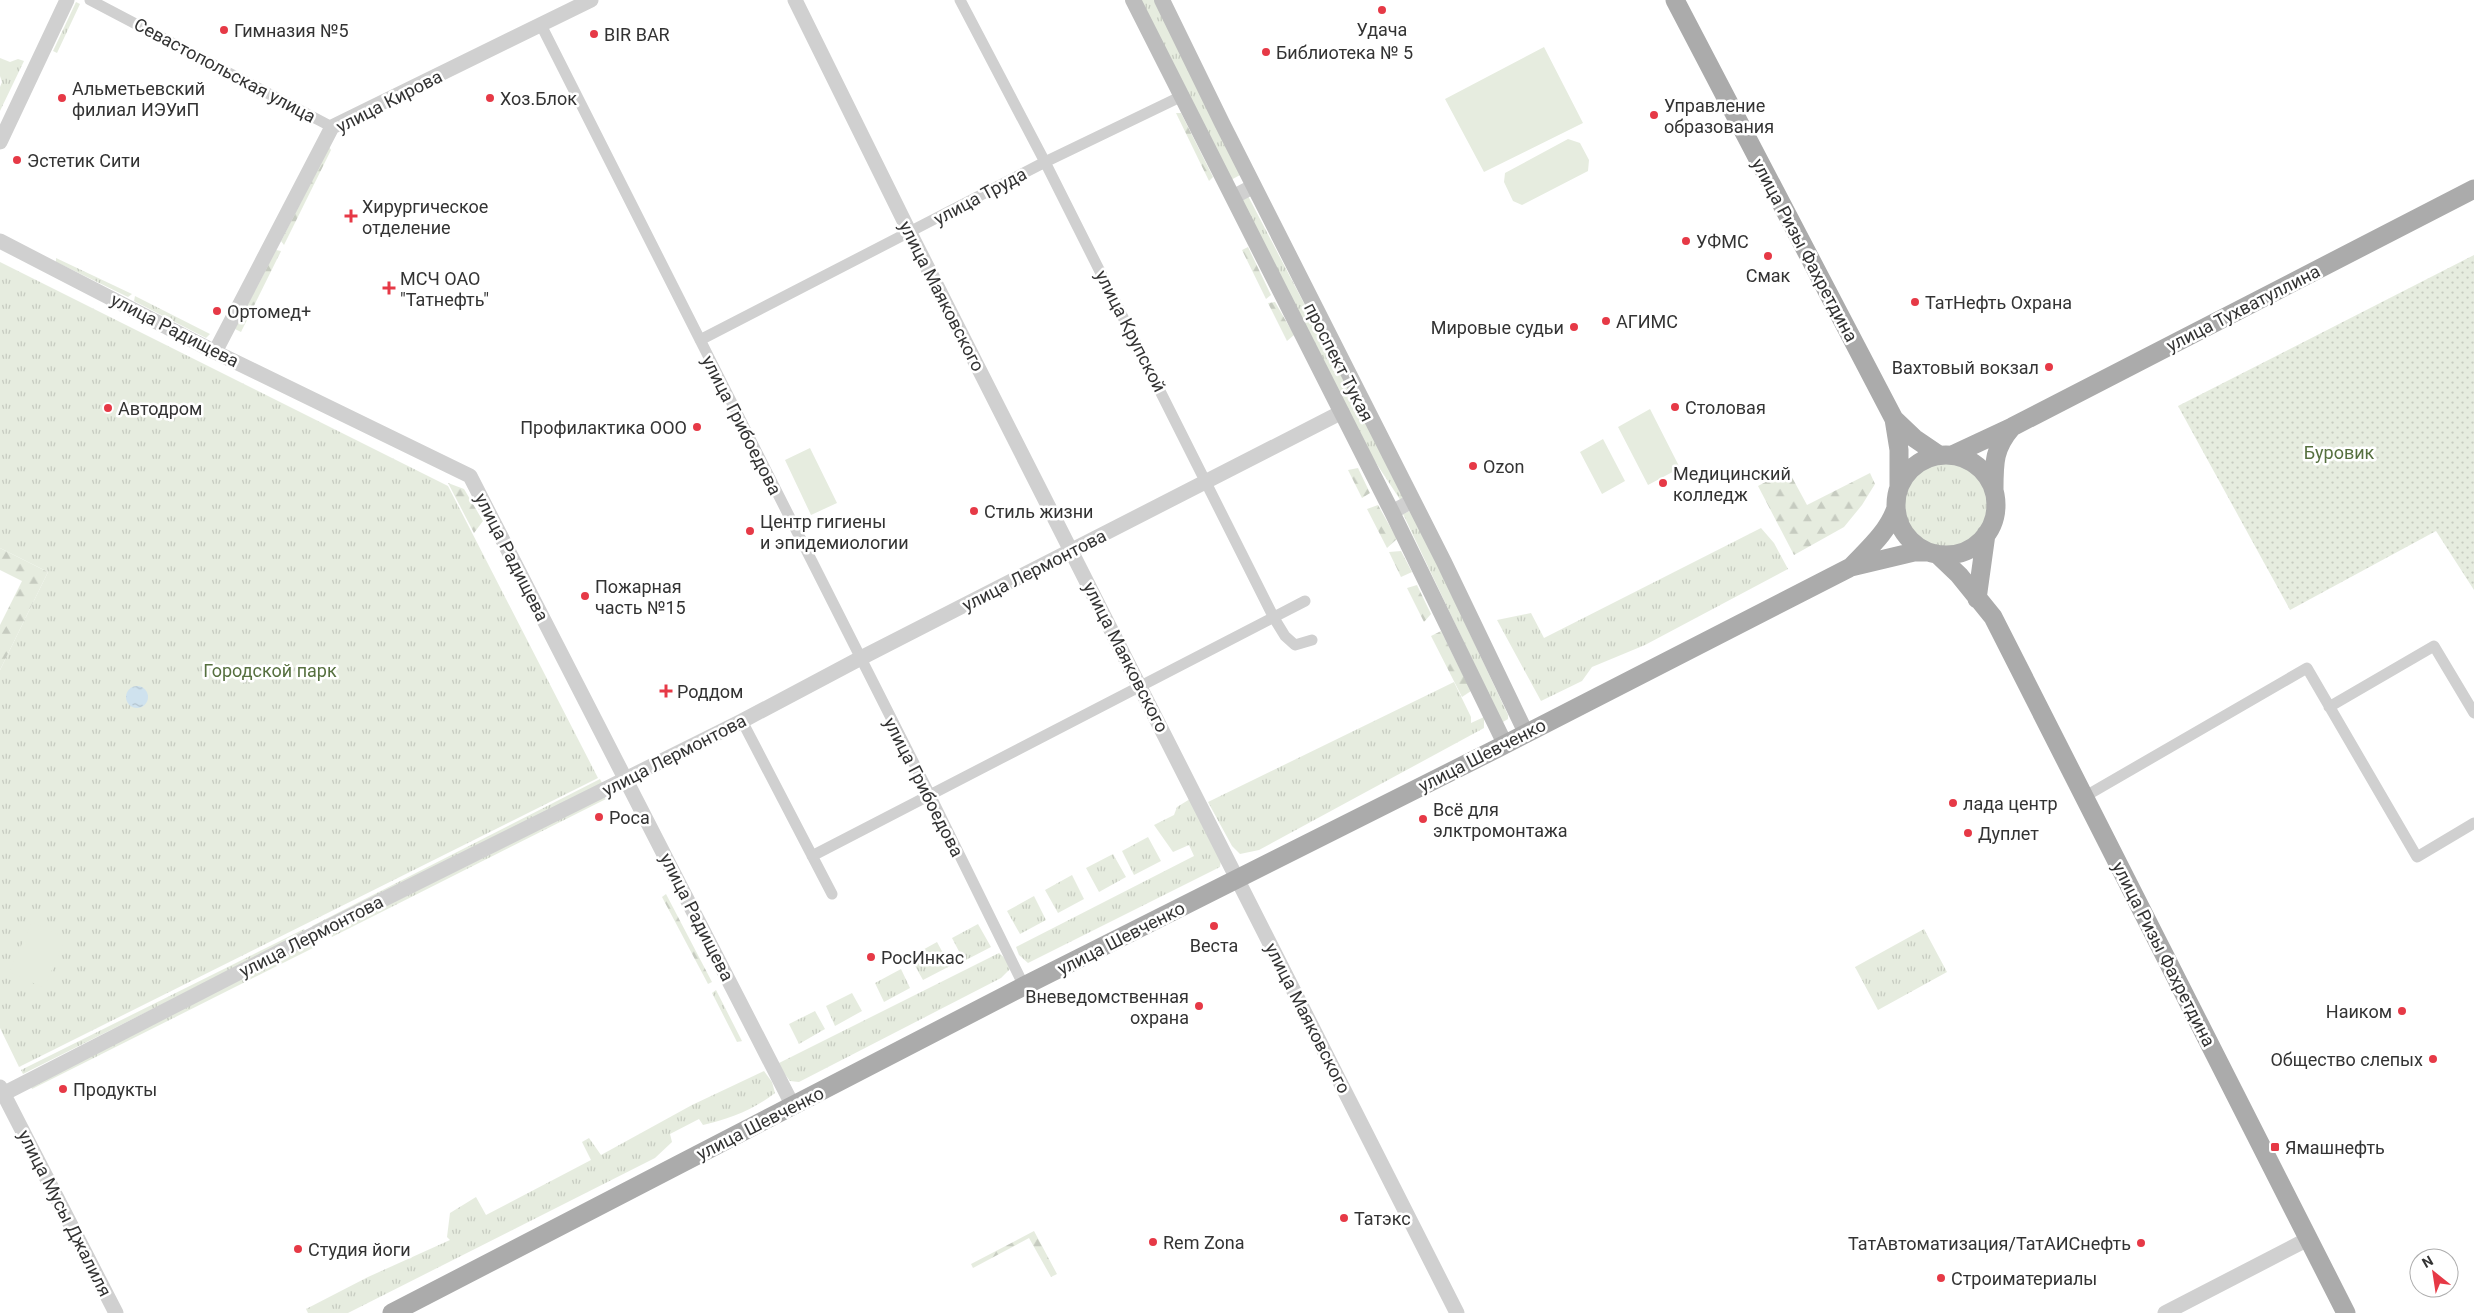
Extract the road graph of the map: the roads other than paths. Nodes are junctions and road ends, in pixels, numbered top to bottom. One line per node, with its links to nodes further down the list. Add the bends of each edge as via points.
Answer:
1 (67, 0): 12 (street)
2 (90, 0): 11 (street, Севастопольская улица)
3 (591, 0): 9 (street, улица Кирова)
4 (796, 0): 17 (street, улица Маяковского)
5 (960, 0): 13 (street, улица Крупской)
6 (1133, 0): 10 (main road, проспект Тукая)
7 (1162, 0): 14 (main road, проспект Тукая)
8 (1675, 0): 22 (main road, улица Ризы Фахретдина)
9 (541, 25): 11 (street, улица Кирова); 19 (street, улица Грибоедова)
10 (1182, 96): 13 (street, улица Труда); 16 (main road, проспект Тукая)
11 (332, 127): 20 (street, улица Кирова)
12 (0, 142)
13 (1045, 162): 17 (street, улица Труда); 25 (street, улица Крупской)
14 (1254, 186): 16 (street); 28 (main road, проспект Тукая)
15 (2474, 189): 23 (main road, улица Тухватуллина)
16 (1233, 197): 21 (main road, проспект Тукая)
17 (910, 233): 19 (street, улица Труда); 32 (street, улица Маяковского)
18 (0, 242): 20 (street, улица Радищева)
19 (700, 340): 39 (street, улица Грибоедова)
20 (215, 352): 46 (street, улица Радищева, via 470,476)
21 (1342, 412): 25 (street, улица Лермонтова); 30 (main road, проспект Тукая)
22 (1894, 419): 24 (main road, via 1914,438); 26 (main road)
23 (2012, 427): 24 (main road, улица Тухватуллина); 27 (main road, via 1996,452)
24 (1945, 455): 26 (main road, via 1930,457 1915,466); 27 (main road, via 1963,458 1978,466)
25 (1207, 481): 32 (street, улица Лермонтова); 37 (street, улица Крупской)
26 (1899, 487): 29 (main road)
27 (1994, 490): 31 (main road, via 1995,513)
28 (1412, 501): 30 (street); 44 (main road, проспект Тукая)
29 (1896, 508): 33 (main road, via 1906,535 1916,545); 34 (main road, via 1881,536)
30 (1392, 512): 45 (main road, проспект Тукая)
31 (1986, 534): 33 (main road, via 1964,552 1951,555); 35 (main road)
32 (1073, 551): 39 (street, улица Лермонтова); 40 (street, улица Маяковского)
33 (1932, 553): 34 (main road, via 1914,552); 35 (main road, улица Ризы Фахретдина, via 1959,575)
34 (1851, 567): 44 (main road, улица Шевченко)
35 (1977, 599): 48 (main road, улица Ризы Фахретдина, via 1993,617)
36 (1305, 601): 37 (street)
37 (1274, 618): 38 (street, улица Крупской, via 1295,645); 40 (street)
38 (1312, 640)
39 (859, 659): 43 (street, улица Лермонтова); 47 (street, улица Грибоедова)
40 (1141, 687): 47 (street); 51 (street, улица Маяковского)
41 (2329, 707): 42 (street, via 2434,646); 48 (street, via 2307,668); 49 (street, via 2417,857)
42 (2474, 713)
43 (742, 721): 46 (street, улица Лермонтова); 50 (street)
44 (1526, 733): 45 (main road, улица Шевченко)
45 (1505, 744): 51 (main road, улица Шевченко)
46 (626, 779): 54 (street, улица Лермонтова); 55 (street, улица Радищева)
47 (930, 795): 50 (street); 53 (street, улица Грибоедова)
48 (2084, 797): 56 (main road, улица Ризы Фахретдина)
49 (2474, 823)
50 (812, 856): 52 (street)
51 (1238, 879): 53 (main road, улица Шевченко); 59 (street, улица Маяковского)
52 (832, 894)
53 (1024, 986): 55 (main road, улица Шевченко)
54 (2, 1090): 57 (street, улица Мусы Джалиля)
55 (792, 1106): 58 (main road, улица Шевченко)
56 (2308, 1239): 60 (street); 61 (main road, улица Ризы Фахретдина)
57 (116, 1313)
58 (392, 1313)
59 (1457, 1313)
60 (2165, 1313)
61 (2346, 1313)

